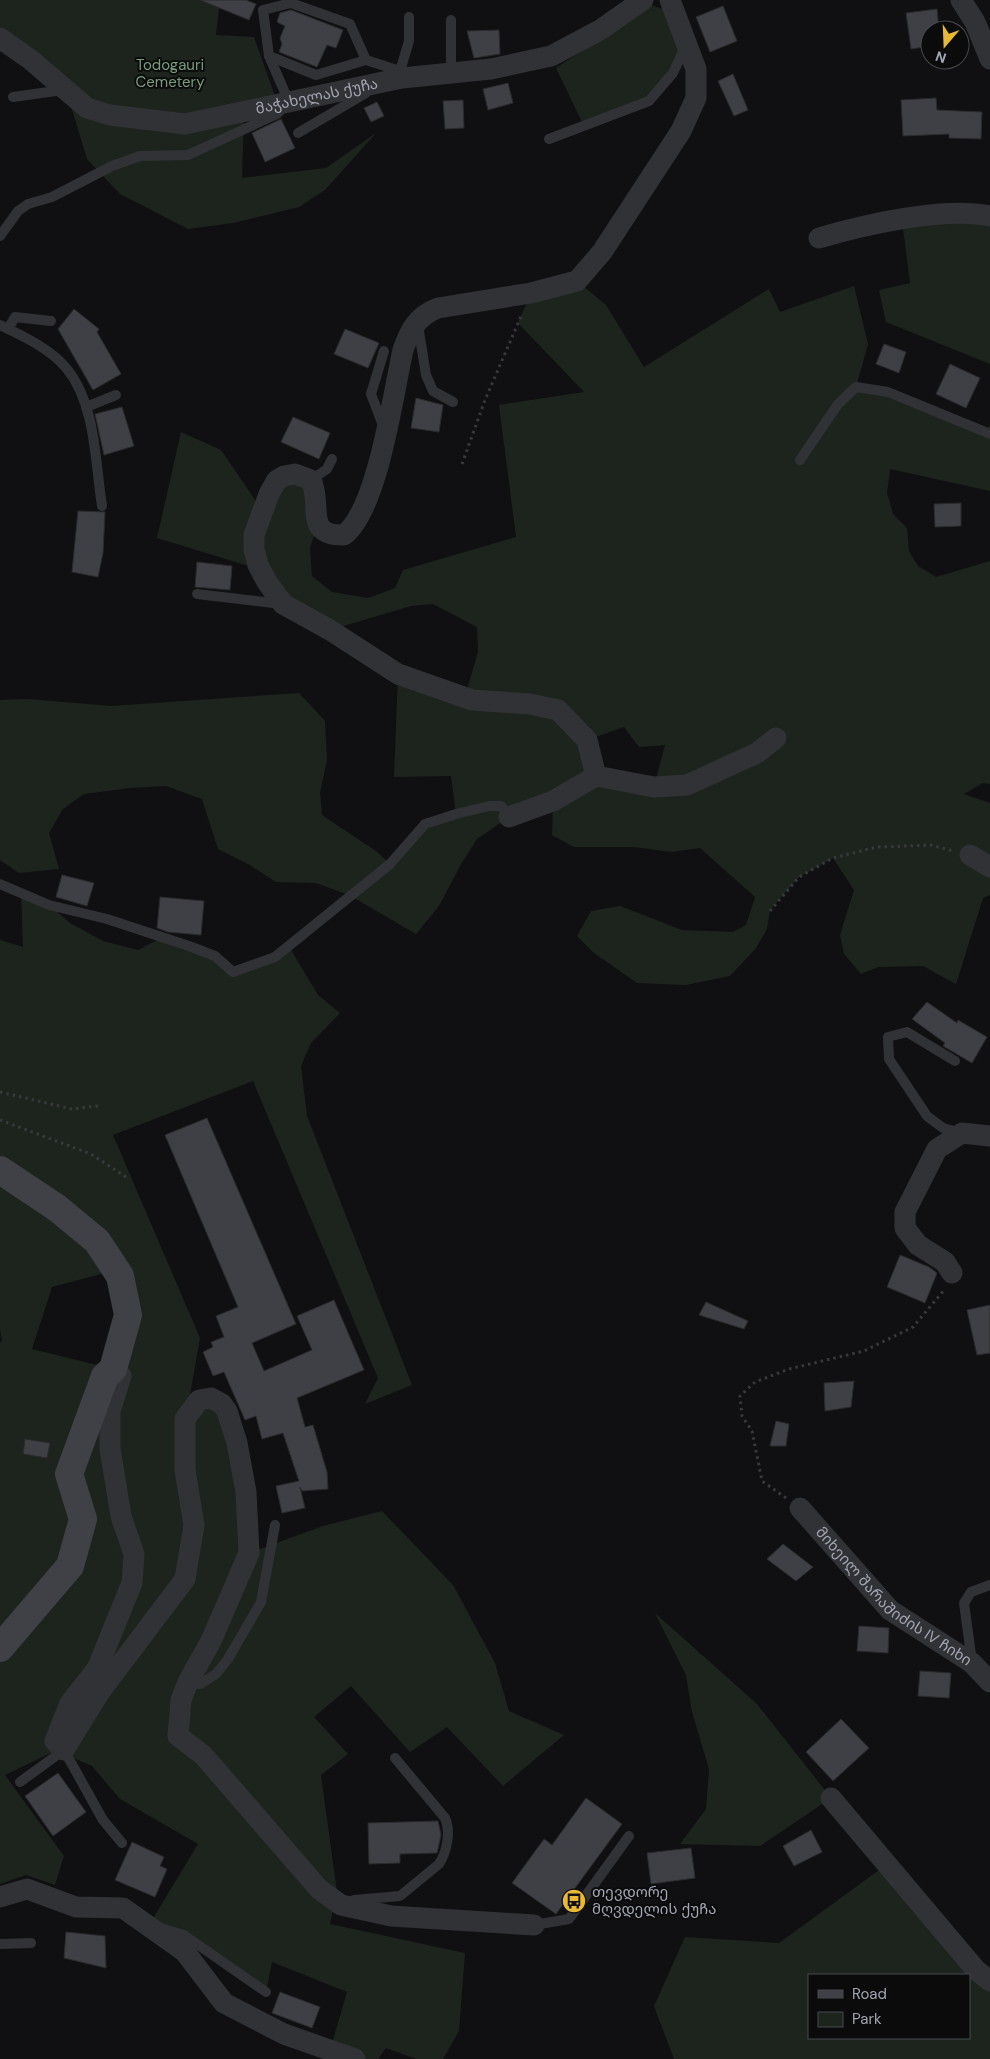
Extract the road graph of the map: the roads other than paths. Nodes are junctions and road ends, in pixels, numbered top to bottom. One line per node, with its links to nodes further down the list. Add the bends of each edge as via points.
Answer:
1 (643, 0): 11 (street, მაჭახელას ქუჩა, via 600,30 550,56 491,69)
2 (670, 0): 7 (street)
3 (961, 0): 9 (street, via 976,22)
4 (409, 16): 12 (lane, via 408,41)
5 (451, 20): 11 (lane)
6 (0, 38): 13 (street, მაჭახელას ქუჩა, via 31,60)
7 (686, 44): 17 (lane, via 673,74 650,101); 22 (street, via 696,69 697,90 680,131 602,252 577,281 531,293 438,308)
8 (269, 56): 10 (lane, via 316,75); 10 (lane, via 263,10 291,3 350,24); 15 (lane)
9 (990, 59)
10 (366, 60): 12 (lane)
11 (451, 72): 12 (street, მაჭახელას ქუჩა)
12 (396, 77): 15 (street, მაჭახელას ქუჩა); 16 (lane)
13 (63, 90): 14 (lane); 15 (street, მაჭახელას ქუჩა, via 87,108 110,115 185,124)
14 (12, 97)
15 (289, 102): 19 (lane, via 277,114 188,155 140,156 112,166 52,197 28,204 18,211)
16 (298, 133)
17 (549, 139)
18 (990, 216): 20 (street, via 974,212 861,225)
19 (0, 236)
20 (819, 238)
21 (51, 320): 23 (lane, via 15,317)
22 (418, 320): 26 (lane, via 426,375 433,391); 28 (street, via 402,350)
23 (4, 327): 27 (lane, via 51,354 67,369)
24 (384, 350): 28 (lane, via 371,394)
25 (116, 395): 27 (lane)
26 (453, 402)
27 (86, 407): 33 (lane)
28 (386, 431): 32 (street, via 371,488 352,529 344,535 325,533 319,527 315,488)
29 (990, 434): 31 (lane, via 888,392 856,387 838,404)
30 (332, 459): 32 (lane, via 327,469)
31 (800, 460)
32 (311, 480): 35 (street, via 296,474 277,480 254,535 258,565)
33 (102, 506)
34 (197, 594): 35 (lane)
35 (283, 604): 37 (street, via 398,674 472,700 530,704 558,710 587,740)
36 (776, 738): 37 (street, via 757,753 687,786 654,787)
37 (596, 776): 38 (street, via 553,800)
38 (509, 817): 41 (lane, via 501,806 489,806 425,824 378,874 275,957 233,972 215,956 189,946 49,904)
39 (970, 855): 40 (street)
40 (990, 867)
41 (0, 884)
42 (955, 1061): 43 (lane, via 907,1032 888,1037 889,1058 927,1116 943,1128)
43 (962, 1133): 44 (street); 46 (street, via 937,1149 905,1212 906,1228 918,1245 945,1262)
44 (990, 1136)
45 (0, 1170): 47 (street, via 57,1208 97,1241 120,1276 128,1315)
46 (952, 1273)
47 (113, 1369): 51 (street, via 105,1376 69,1474 82,1519 70,1566); 55 (street, via 121,1376 110,1411 110,1449 121,1516 134,1554 132,1583 97,1669 70,1703 55,1741)
48 (800, 1508): 52 (street, მიხეილ შარაშიძის IV ჩიხი, via 890,1610)
49 (274, 1526): 53 (lane, via 261,1602 216,1674 200,1684)
50 (990, 1585): 52 (lane, via 971,1592 964,1603)
51 (0, 1648)
52 (972, 1663): 54 (street, მიხეილ შარაშიძის IV ჩიხი)
53 (188, 1682): 55 (street, via 211,1641 249,1553 246,1492 236,1443 227,1411 211,1398 199,1400 185,1419 185,1470 194,1525 184,1579 99,1693); 62 (street, via 182,1700 178,1736 203,1755 319,1889)
54 (990, 1682)
55 (64, 1750): 57 (lane); 60 (lane, via 103,1820)
56 (395, 1758): 62 (lane, via 448,1824 444,1857 400,1896 376,1896)
57 (20, 1782)
58 (831, 1798): 67 (street, via 976,1970)
59 (629, 1836): 63 (lane, via 569,1919)
60 (122, 1843)
61 (0, 1897): 64 (street, via 26,1889 76,1907 123,1908)
62 (342, 1905): 63 (street, via 391,1916)
63 (534, 1924)
64 (149, 1925): 68 (lane, via 184,1935); 69 (street, via 185,1952 224,2003 284,2034)
65 (31, 1943): 66 (lane)
66 (0, 1944)
67 (990, 1981)
68 (266, 1992)
69 (355, 2059)

